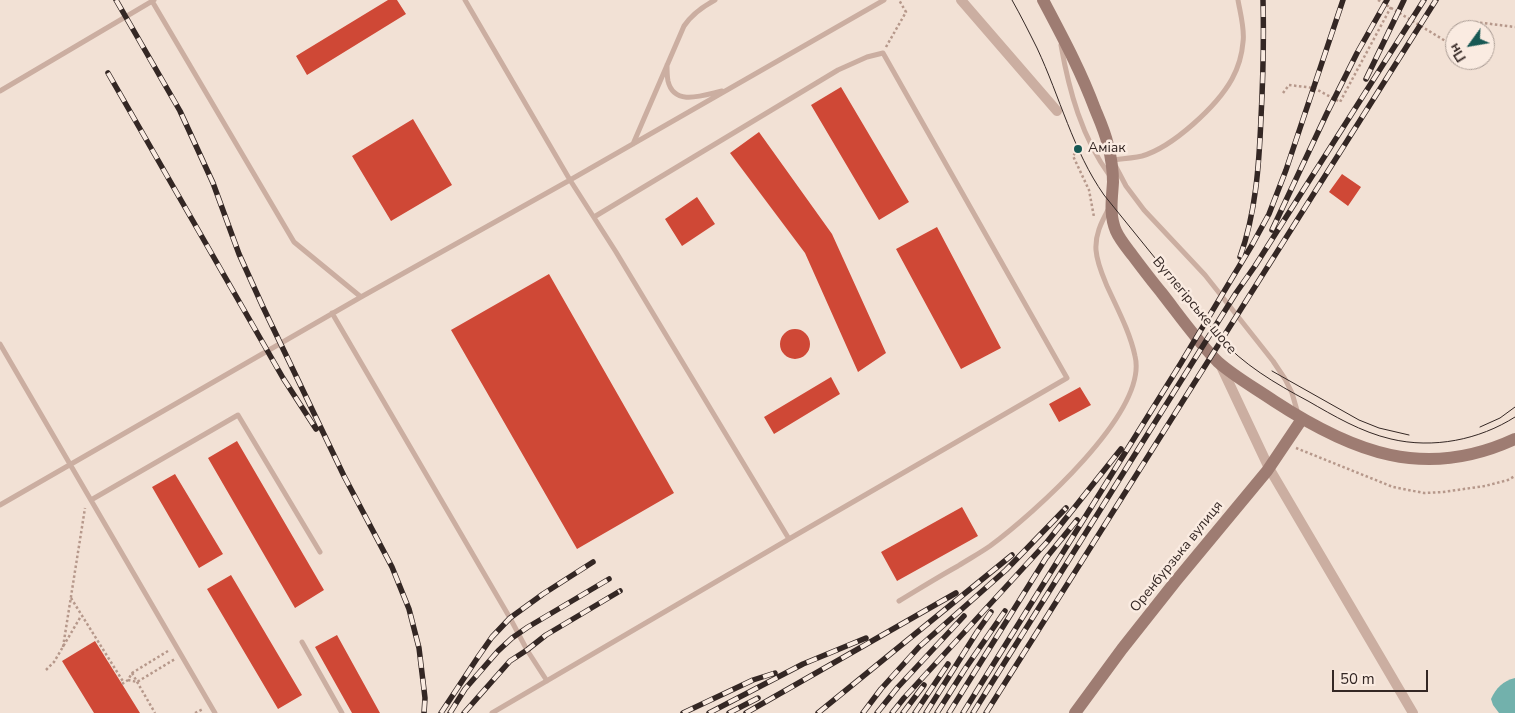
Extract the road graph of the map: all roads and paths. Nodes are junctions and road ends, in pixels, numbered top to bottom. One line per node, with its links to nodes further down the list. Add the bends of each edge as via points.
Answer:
1 (465, 0): 24 (lane)
2 (715, 0): 16 (lane, via 690,16)
3 (899, 0): 15 (path, via 906,12)
4 (961, 0): 20 (street)
5 (1043, 0): 13 (street, Вуглегірське шосе)
6 (1238, 0): 23 (lane, via 1244,40 1238,66 1221,95 1183,133 1165,146 1143,156)
7 (1378, 0): 10 (path)
8 (153, 1): 18 (lane); 29 (lane, via 294,242)
9 (882, 1): 17 (lane)
10 (1391, 7): 14 (path); 19 (path, via 1340,102 1314,88 1289,85)
11 (1495, 24): 12 (path)
12 (1515, 27)
13 (1060, 32): 23 (street, Вуглегірське шосе, via 1090,95 1107,137); 25 (lane, via 1078,112 1094,151)
14 (1445, 40)
15 (882, 53): 27 (lane, via 838,70); 41 (lane, via 1067,378)
16 (666, 64): 17 (lane, via 668,82 680,96 694,98); 21 (lane)
17 (727, 90): 21 (lane)
18 (0, 91)
19 (1284, 93)
20 (1057, 112)
21 (633, 144): 24 (lane)
22 (1078, 149): 28 (path, via 1073,156 1088,190)
23 (1112, 160): 25 (street, Вуглегірське шосе); 33 (lane, via 1144,210 1205,275 1273,361 1292,393)
24 (570, 180): 27 (lane); 29 (lane)
25 (1113, 180): 26 (street, Вуглегірське шосе)
26 (1111, 204): 28 (lane); 32 (street, Вуглегірське шосе, via 1113,224 1122,242)
27 (594, 217): 41 (lane)
28 (1097, 237): 44 (lane, via 1098,263 1136,357 1133,390 1113,424 1081,464 1022,520 989,547)
29 (361, 297): 30 (lane)
30 (332, 313): 36 (lane); 53 (lane)
31 (0, 344): 36 (lane)
32 (1219, 362): 33 (street, Вуглегірське шосе); 37 (street)
33 (1300, 418): 34 (street, Вуглегірське шосе, via 1366,449 1414,459 1455,458); 35 (street, Оренбурзька вулиця)
34 (1515, 439)
35 (1285, 444): 37 (street, Оренбурзька вулиця); 38 (path, via 1394,487 1424,493 1485,486)
36 (70, 464): 39 (lane); 40 (lane)
37 (1269, 468): 59 (street, Оренбурзька вулиця, via 1122,648); 60 (street)
38 (1515, 476)
39 (91, 500): 42 (lane, via 238,415); 43 (path, via 84,509); 47 (lane)
40 (0, 504)
41 (789, 539): 53 (lane)
42 (320, 552)
43 (70, 597): 45 (path); 48 (path)
44 (899, 601)
45 (81, 616): 48 (path); 52 (path, via 123,684)
46 (302, 642): 57 (lane)
47 (176, 646): 49 (lane); 51 (path)
48 (62, 647): 50 (path)
49 (182, 655): 54 (path); 56 (lane)
50 (46, 670)
51 (132, 673): 52 (path); 54 (path)
52 (128, 680): 54 (path)
53 (548, 681): 58 (lane)
54 (137, 682): 55 (path)
55 (155, 713)
56 (216, 713)
57 (342, 713)
58 (492, 713)
59 (1075, 713)
60 (1412, 713)

